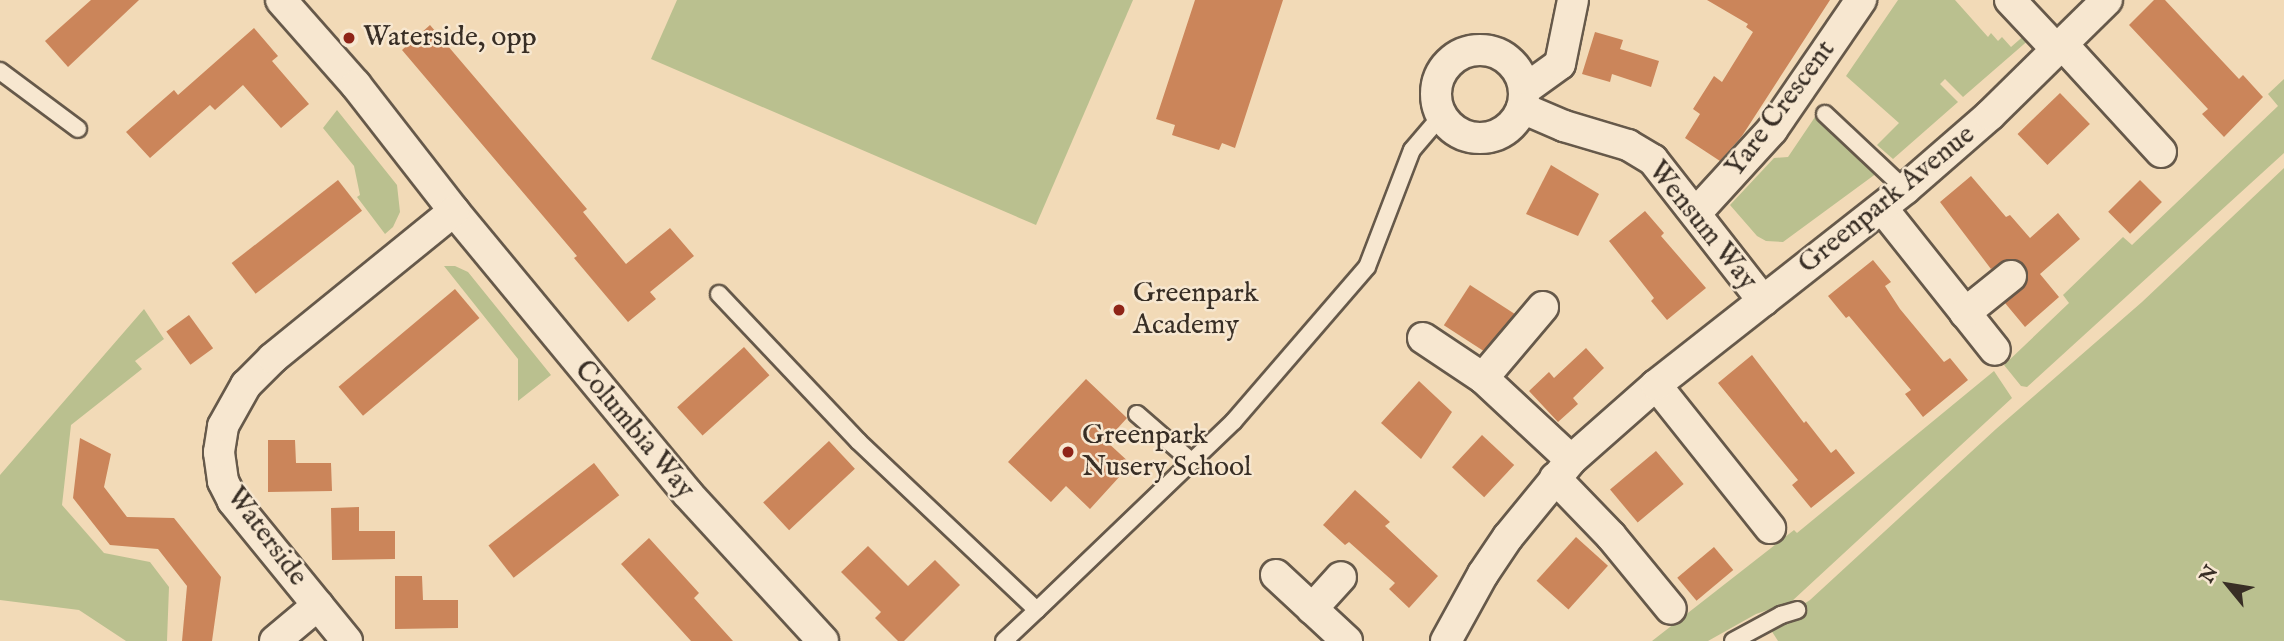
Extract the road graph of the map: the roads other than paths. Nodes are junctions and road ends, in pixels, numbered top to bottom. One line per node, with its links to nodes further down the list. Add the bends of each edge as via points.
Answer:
1 (281, 0): 15 (street, Columbia Way, via 356,85)
2 (1573, 0): 8 (street, via 1560,64)
3 (1861, 0): 16 (street, Yare Crescent, via 1772,130)
4 (2010, 0): 6 (street)
5 (2107, 0): 6 (street, Greenpark Avenue)
6 (2060, 48): 12 (street); 13 (street, Greenpark Avenue)
7 (0, 71): 11 (lane)
8 (1523, 99): 10 (street, via 1511,126 1494,136 1474,138 1455,131); 10 (street, via 1518,71 1505,57 1487,51 1467,52 1450,61 1439,78 1436,97); 16 (street, Wensum Way, via 1564,126 1628,145 1653,160)
9 (1825, 114): 13 (lane)
10 (1441, 116): 27 (lane, via 1412,150 1367,267 1234,421)
11 (78, 129)
12 (2161, 152)
13 (1905, 189): 14 (street, Greenpark Avenue)
14 (1882, 208): 19 (street, Greenpark Avenue); 21 (street)
15 (454, 211): 32 (street, Waterside, via 273,358 246,385 223,426 219,452 223,481 233,501); 39 (street, Columbia Way, via 696,504)
16 (1696, 213): 19 (street, Wensum Way)
17 (2011, 276): 21 (street)
18 (719, 294): 35 (lane, via 858,441)
19 (1763, 301): 25 (street, Greenpark Avenue)
20 (1543, 307): 24 (street)
21 (1965, 313): 23 (street)
22 (1423, 338): 24 (street)
23 (1995, 351)
24 (1483, 378): 28 (street)
25 (1656, 385): 28 (street, Greenpark Avenue); 29 (street)
26 (1137, 414): 27 (lane)
27 (1191, 461): 35 (lane)
28 (1563, 469): 34 (street); 42 (street, Greenpark Avenue, via 1483,574)
29 (1770, 528)
30 (1276, 575): 33 (street)
31 (1341, 577): 33 (street)
32 (318, 605): 37 (street, Waterside); 38 (street, Waterside)
33 (1312, 609): 41 (street)
34 (1671, 609)
35 (1037, 610): 40 (lane)
36 (1797, 610): 43 (lane)
37 (275, 641)
38 (347, 641)
39 (823, 641)
40 (1004, 641)
41 (1346, 641)
42 (1446, 641)
43 (1733, 641)

